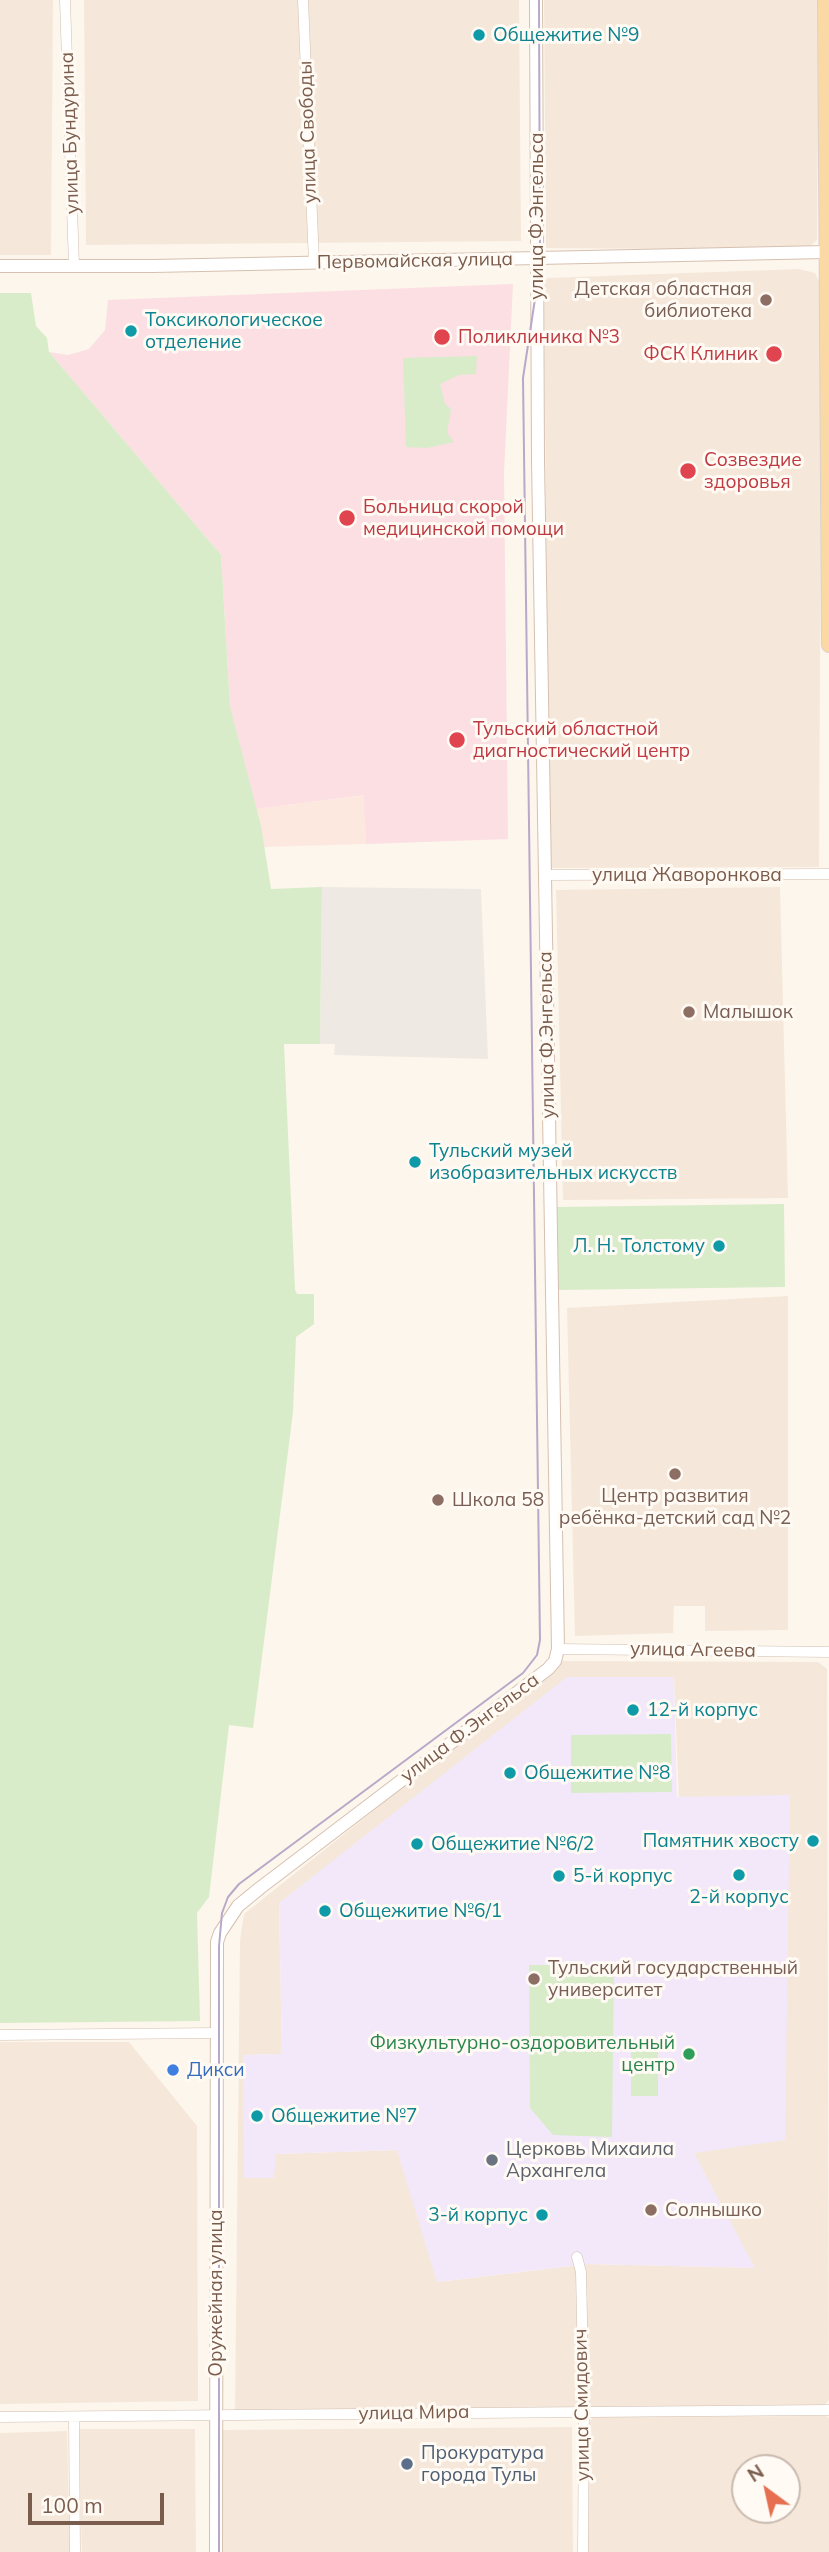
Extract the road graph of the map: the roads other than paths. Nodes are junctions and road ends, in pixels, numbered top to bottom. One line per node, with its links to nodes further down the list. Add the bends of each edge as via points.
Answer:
1 (65, 0): 9 (street, улица Бундурина)
2 (303, 0): 7 (street, улица Свободы)
3 (536, 0): 6 (street, улица Ф.Энгельса)
4 (825, 0): 5 (main road)
5 (828, 252): 6 (street, Первомайская улица); 10 (main road)
6 (538, 258): 7 (street, Первомайская улица); 12 (street, улица Ф.Энгельса)
7 (314, 263): 9 (street, Первомайская улица)
8 (0, 266): 9 (street, Первомайская улица)
9 (74, 266)
10 (829, 645)
11 (829, 874): 12 (street, улица Жаворонкова)
12 (545, 875): 13 (street, улица Ф.Энгельса)
13 (558, 1649): 14 (street, улица Агеева); 15 (street, улица Ф.Энгельса, via 548,1669 238,1906 217,1942)
14 (829, 1652)
15 (216, 2033): 16 (street); 20 (street, Оружейная улица)
16 (0, 2035)
17 (577, 2258): 19 (street, улица Смидович)
18 (829, 2410): 19 (street, улица Мира)
19 (583, 2412): 20 (street, улица Мира); 25 (street, улица Смидович)
20 (216, 2414): 22 (street, улица Мира); 24 (street, Оружейная улица)
21 (0, 2417): 22 (street, улица Мира)
22 (74, 2417): 23 (street)
23 (75, 2552)
24 (216, 2552)
25 (583, 2552)

